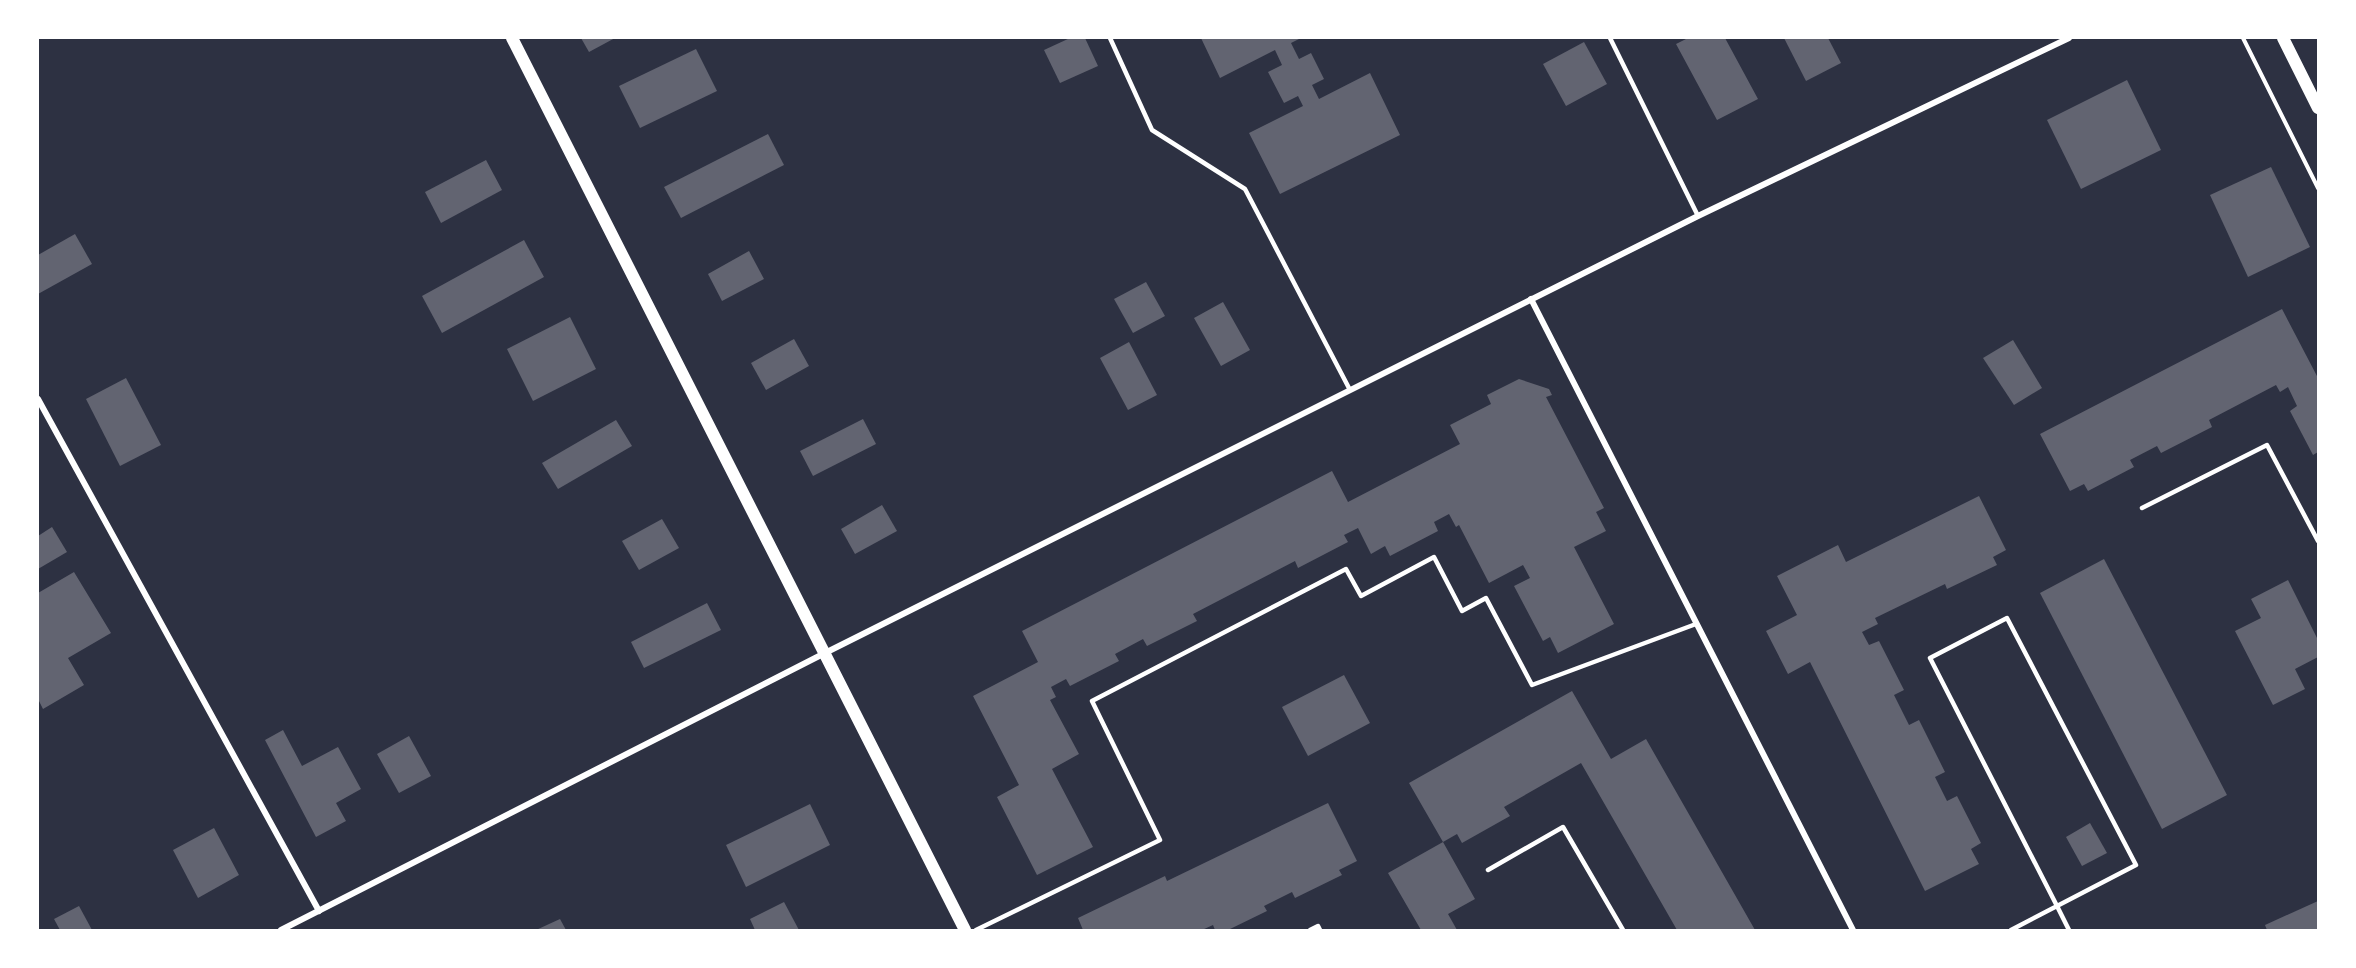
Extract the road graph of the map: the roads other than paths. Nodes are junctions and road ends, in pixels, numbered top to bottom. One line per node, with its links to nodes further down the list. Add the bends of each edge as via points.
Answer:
1 (512, 38): 14 (main road)
2 (1110, 38): 9 (lane, via 1152,130 1245,189)
3 (1610, 38): 7 (lane)
4 (2069, 38): 7 (street)
5 (2283, 38): 6 (main road)
6 (2319, 108)
7 (1698, 216): 8 (street)
8 (1531, 299): 9 (street); 13 (street)
9 (1350, 390): 14 (street)
10 (38, 399): 17 (street)
11 (2142, 508): 12 (lane, via 2267,445)
12 (2319, 541)
13 (1696, 624): 20 (lane, via 1532,685 1486,598 1462,610 1434,557 1361,596 1346,569 1092,701 1160,840); 24 (street)
14 (825, 653): 17 (street); 19 (main road)
15 (1488, 870): 23 (lane, via 1563,827)
16 (2057, 906): 16 (lane, via 1930,658 2007,618 2136,865); 25 (lane); 26 (lane)
17 (319, 911): 18 (street)
18 (280, 930)
19 (964, 930)
20 (976, 930)
21 (1310, 930): 22 (lane, via 1318,926)
22 (1320, 930)
23 (1623, 930)
24 (1853, 930)
25 (2011, 930)
26 (2069, 930)

